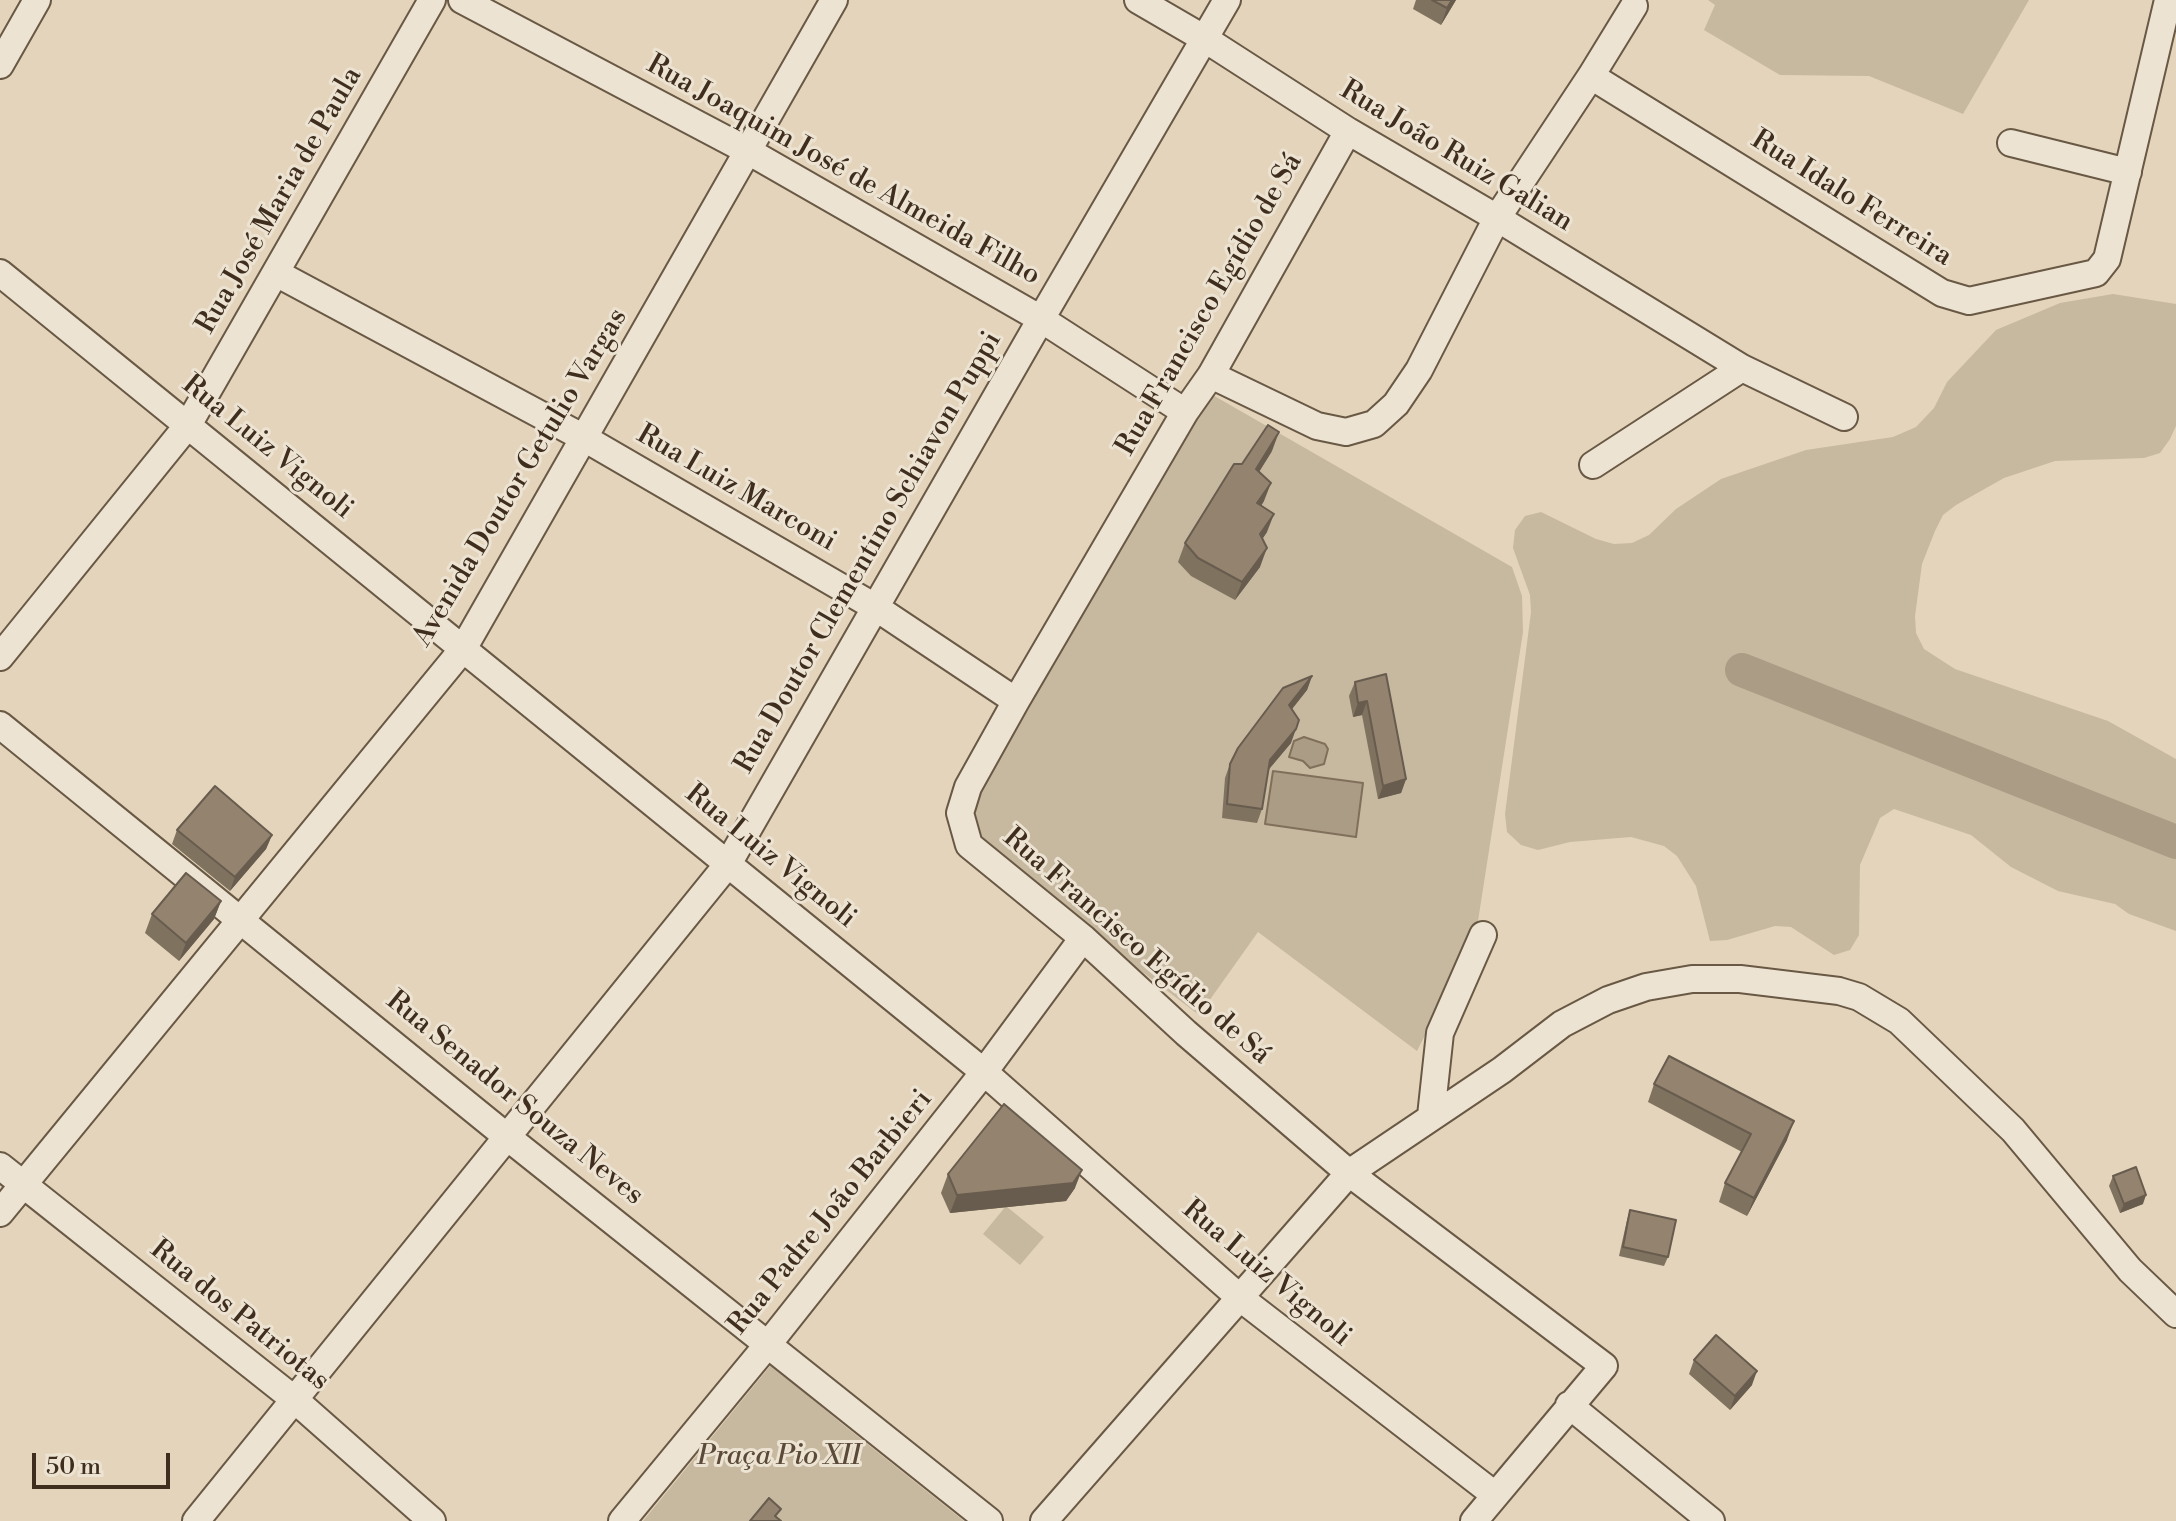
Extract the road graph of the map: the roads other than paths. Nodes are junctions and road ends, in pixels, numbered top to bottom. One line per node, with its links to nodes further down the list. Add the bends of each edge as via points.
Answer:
1 (37, 0): 10 (street)
2 (432, 0): 18 (street, Rua José Maria de Paula)
3 (462, 0): 14 (street, Rua Joaquim José de Almeida Filho)
4 (834, 0): 14 (street, Avenida Doutor Getulio Vargas)
5 (1138, 0): 9 (street, Rua João Ruiz Galian)
6 (1227, 0): 9 (street, Rua Doutor Clementino Schiavon Puppi)
7 (2168, 0): 15 (street)
8 (1634, 6): 11 (street)
9 (1205, 39): 12 (street, Rua João Ruiz Galian); 19 (street, Rua Doutor Clementino Schiavon Puppi)
10 (0, 65)
11 (1591, 76): 15 (street, Rua Idalo Ferreira, via 1942,293 1969,301 2096,273 2107,259); 16 (street)
12 (1348, 131): 16 (street, Rua João Ruiz Galian); 21 (street, Rua Francisco Egídio de Sá)
13 (2011, 143): 15 (street)
14 (748, 151): 19 (street, Rua Joaquim José de Almeida Filho); 25 (street, Avenida Doutor Getulio Vargas)
15 (2128, 172)
16 (1497, 218): 20 (street, Rua João Ruiz Galian); 21 (street, via 1419,370 1396,404 1374,424 1346,432 1317,426)
17 (0, 273): 24 (street, Rua Luiz Vignoli)
18 (276, 273): 24 (street, Rua José Maria de Paula); 25 (street, Rua Luiz Marconi)
19 (1041, 319): 22 (street, Rua Joaquim José de Almeida Filho); 27 (street, Rua Doutor Clementino Schiavon Puppi)
20 (1742, 368): 23 (street, Rua João Ruiz Galian); 26 (street)
21 (1211, 375): 22 (street, Rua Francisco Egídio de Sá)
22 (1185, 412): 30 (street, Rua Francisco Egídio de Sá)
23 (1844, 417)
24 (188, 425): 28 (street, Rua Luiz Vignoli); 29 (street, Rua José Maria de Paula)
25 (584, 438): 27 (street, Rua Luiz Marconi); 28 (street, Avenida Doutor Getulio Vargas)
26 (1593, 465)
27 (875, 607): 30 (street, Rua Luiz Marconi); 32 (street, Rua Doutor Clementino Schiavon Puppi)
28 (463, 649): 32 (street, Rua Luiz Vignoli); 33 (street, Avenida Doutor Getulio Vargas)
29 (0, 657)
30 (1016, 701): 35 (street, Rua Francisco Egídio de Sá, via 968,787 960,813 969,845)
31 (0, 725): 33 (street, Rua Senador Souza Neves)
32 (728, 864): 36 (street, Rua Luiz Vignoli); 38 (street, Rua Doutor Clementino Schiavon Puppi)
33 (240, 918): 38 (street, Rua Senador Souza Neves); 41 (street, Avenida Doutor Getulio Vargas)
34 (1483, 935): 37 (street, via 1440,1033)
35 (1083, 938): 36 (street, Rua Padre João Barbieri); 40 (street, Rua Francisco Egídio de Sá)
36 (984, 1072): 43 (street, Rua Luiz Vignoli); 45 (street, Rua Padre João Barbieri)
37 (1431, 1116): 40 (street); 44 (street, via 1562,1024 1646,987 1692,979 1740,979 1839,991 1879,1006 1918,1036 2013,1130 2130,1270)
38 (506, 1136): 45 (street, Rua Senador Souza Neves); 46 (street, Rua Doutor Clementino Schiavon Puppi)
39 (0, 1166): 41 (street, Rua dos Patriotas)
40 (1349, 1173): 43 (street); 47 (street, Rua Francisco Egídio de Sá, via 1604,1366)
41 (22, 1185): 42 (street, Avenida Doutor Getulio Vargas); 46 (street, Rua dos Patriotas)
42 (0, 1213)
43 (1239, 1297): 48 (street, Rua Luiz Vignoli); 53 (street)
44 (2176, 1314)
45 (769, 1343): 51 (street, Rua Padre João Barbieri); 52 (street, Rua Senador Souza Neves)
46 (295, 1400): 49 (street, Rua Doutor Clementino Schiavon Puppi); 50 (street, Rua dos Patriotas)
47 (1569, 1405): 48 (street); 55 (street)
48 (1495, 1495): 54 (street)
49 (196, 1521)
50 (432, 1521)
51 (622, 1521)
52 (989, 1521)
53 (1044, 1521)
54 (1474, 1521)
55 (1711, 1521)

